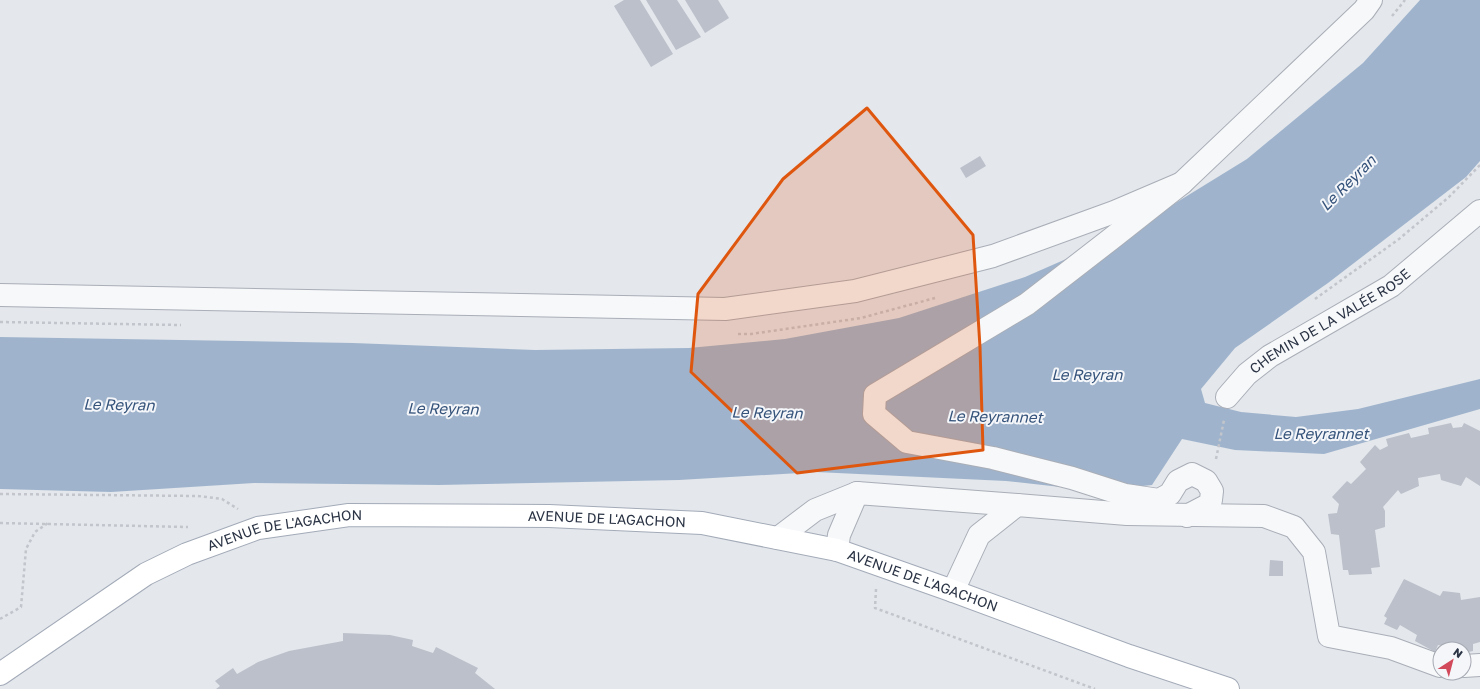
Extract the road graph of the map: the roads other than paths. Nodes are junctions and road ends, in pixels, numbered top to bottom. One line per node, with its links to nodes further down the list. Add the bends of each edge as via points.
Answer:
1 (1371, 0): 2 (street, via 1313,60)
2 (1182, 183): 4 (street, via 1114,212 993,256 855,291 725,309); 8 (street, via 1026,304 874,395 874,414 907,442 993,458 1072,478 1125,495 1159,500 1170,494 1178,481 1192,474 1206,481 1212,491 1211,500 1208,505)
3 (1480, 211): 5 (street, CHEMIN DE LA VALÉE ROSE, via 1391,286 1270,356 1247,374)
4 (0, 295)
5 (1227, 397)
6 (856, 494): 7 (street); 9 (street, via 815,510); 10 (street, via 839,535)
7 (1017, 505): 8 (street); 11 (street, via 979,535)
8 (1187, 516): 12 (street, via 1264,516 1294,528 1314,552 1329,636 1391,648)
9 (778, 538): 10 (main road, AVENUE DE L'AGACHON); 13 (main road, AVENUE DE L'AGACHON, via 702,523 549,516 349,515 258,528 187,554 146,574)
10 (837, 550): 11 (main road, AVENUE DE L'AGACHON)
11 (953, 590): 14 (main road, AVENUE DE L'AGACHON, via 1129,656)
12 (1432, 663)
13 (0, 674)
14 (1228, 689)

